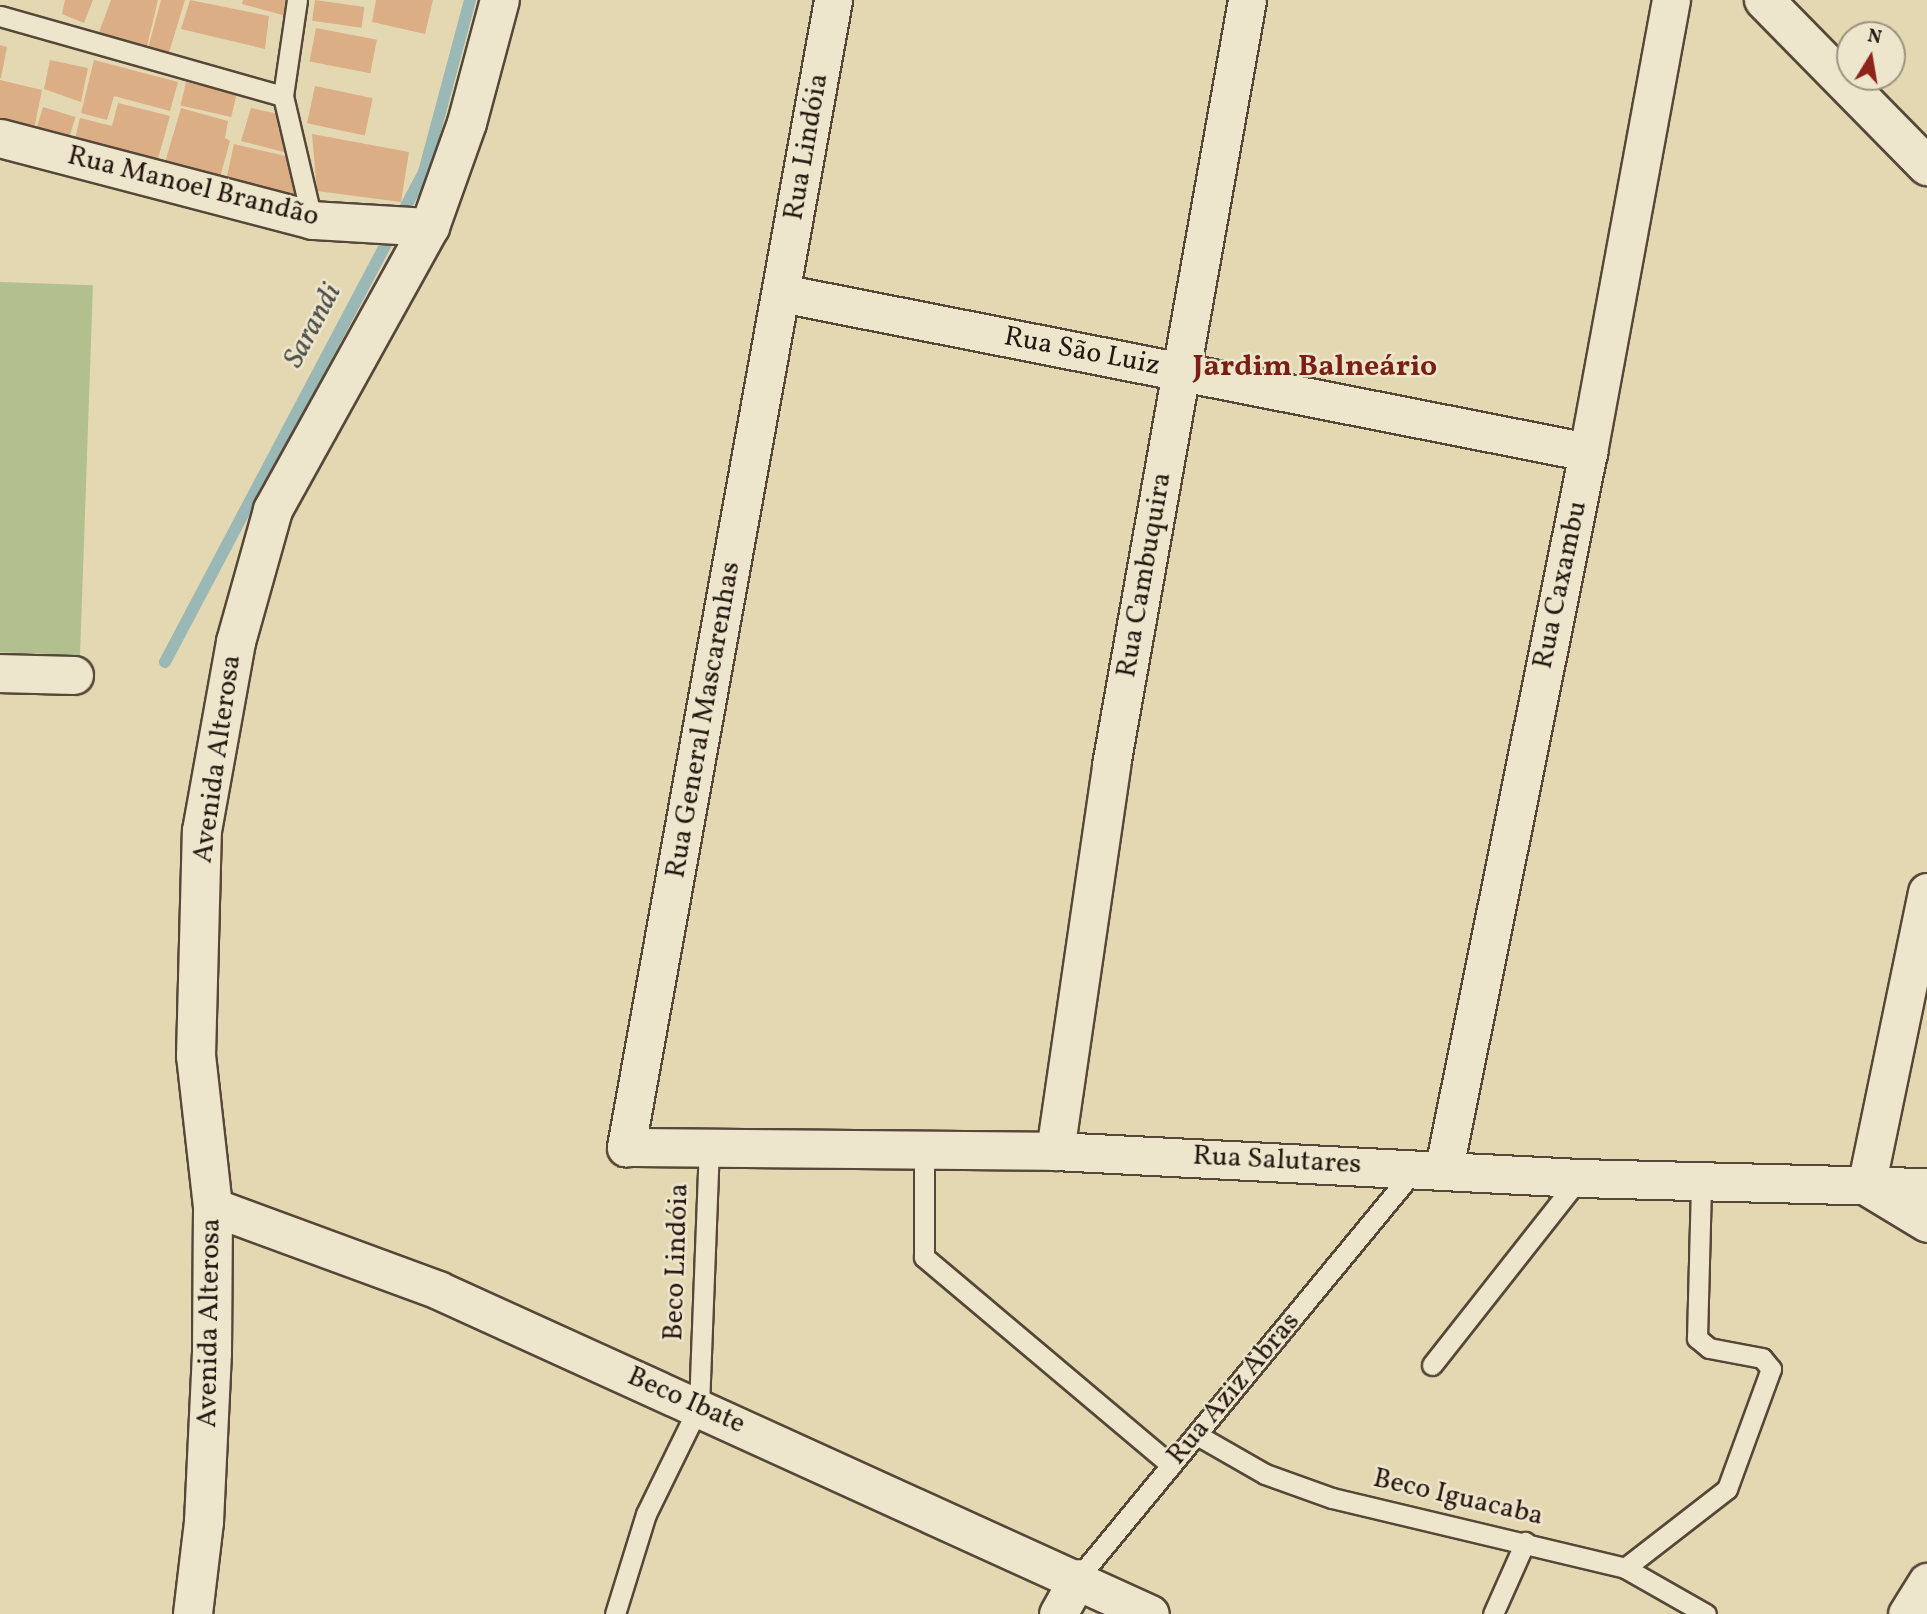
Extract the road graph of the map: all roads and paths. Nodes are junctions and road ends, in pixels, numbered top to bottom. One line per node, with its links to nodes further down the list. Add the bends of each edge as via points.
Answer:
1 (297, 0): 8 (lane)
2 (500, 0): 12 (street, Avenida Alterosa, via 467,123)
3 (833, 0): 13 (street, Rua Lindóia)
4 (1247, 0): 14 (street, Rua Cambuquira)
5 (1671, 0): 15 (street, Rua Caxambu)
6 (1764, 0): 10 (street)
7 (0, 16): 8 (lane)
8 (284, 96): 11 (lane)
9 (0, 138): 11 (street, Rua Manoel Brandão)
10 (1927, 166)
11 (312, 220): 12 (street, Rua Manoel Brandão)
12 (430, 228): 28 (street, Avenida Alterosa, via 273,510 236,642 202,831 196,1056)
13 (781, 293): 14 (street, Rua São Luiz); 19 (street, Rua General Mascarenhas)
14 (1183, 372): 15 (street, Rua São Luiz); 22 (street, Rua Cambuquira, via 1111,765)
15 (1588, 452): 23 (street, Rua Caxambu)
16 (0, 673): 17 (street)
17 (74, 675)
18 (1927, 892): 26 (street)
19 (626, 1147): 20 (street, Rua Salutares)
20 (709, 1148): 21 (street, Rua Salutares); 31 (lane, Beco Lindóia)
21 (924, 1149): 22 (street, Rua Salutares); 33 (lane, via 924,1257)
22 (1055, 1151): 23 (street, Rua Salutares)
23 (1430, 1168): 24 (street, Rua Salutares); 32 (lane, Rua Aziz Abras)
24 (1579, 1178): 25 (street, Rua Salutares); 30 (lane)
25 (1700, 1182): 26 (street, Rua Salutares); 35 (lane, via 1698,1338 1709,1348 1762,1358 1771,1369 1727,1489)
26 (1866, 1186): 27 (street, Rua Salutares); 29 (street)
27 (1927, 1187)
28 (213, 1207): 31 (street, Beco Ibate, via 438,1290); 38 (street, Avenida Alterosa, via 204,1521)
29 (1927, 1223)
30 (1432, 1365)
31 (699, 1406): 36 (street, Beco Ibate); 39 (lane, Beco Lindóia, via 646,1514)
32 (1197, 1435): 33 (lane, Rua Aziz Abras); 34 (lane, Beco Iguacaba, via 1265,1474 1332,1498)
33 (1171, 1465): 36 (lane, Rua Aziz Abras)
34 (1525, 1542): 35 (lane, Beco Iguacaba); 42 (lane)
35 (1625, 1568): 43 (lane, Beco Iguacaba)
36 (1078, 1578): 40 (street, Rua Aziz Abras); 41 (street, Beco Ibate)
37 (1927, 1583): 44 (street)
38 (193, 1614)
39 (615, 1614)
40 (1058, 1614)
41 (1150, 1614)
42 (1493, 1614)
43 (1706, 1614)
44 (1908, 1614)

